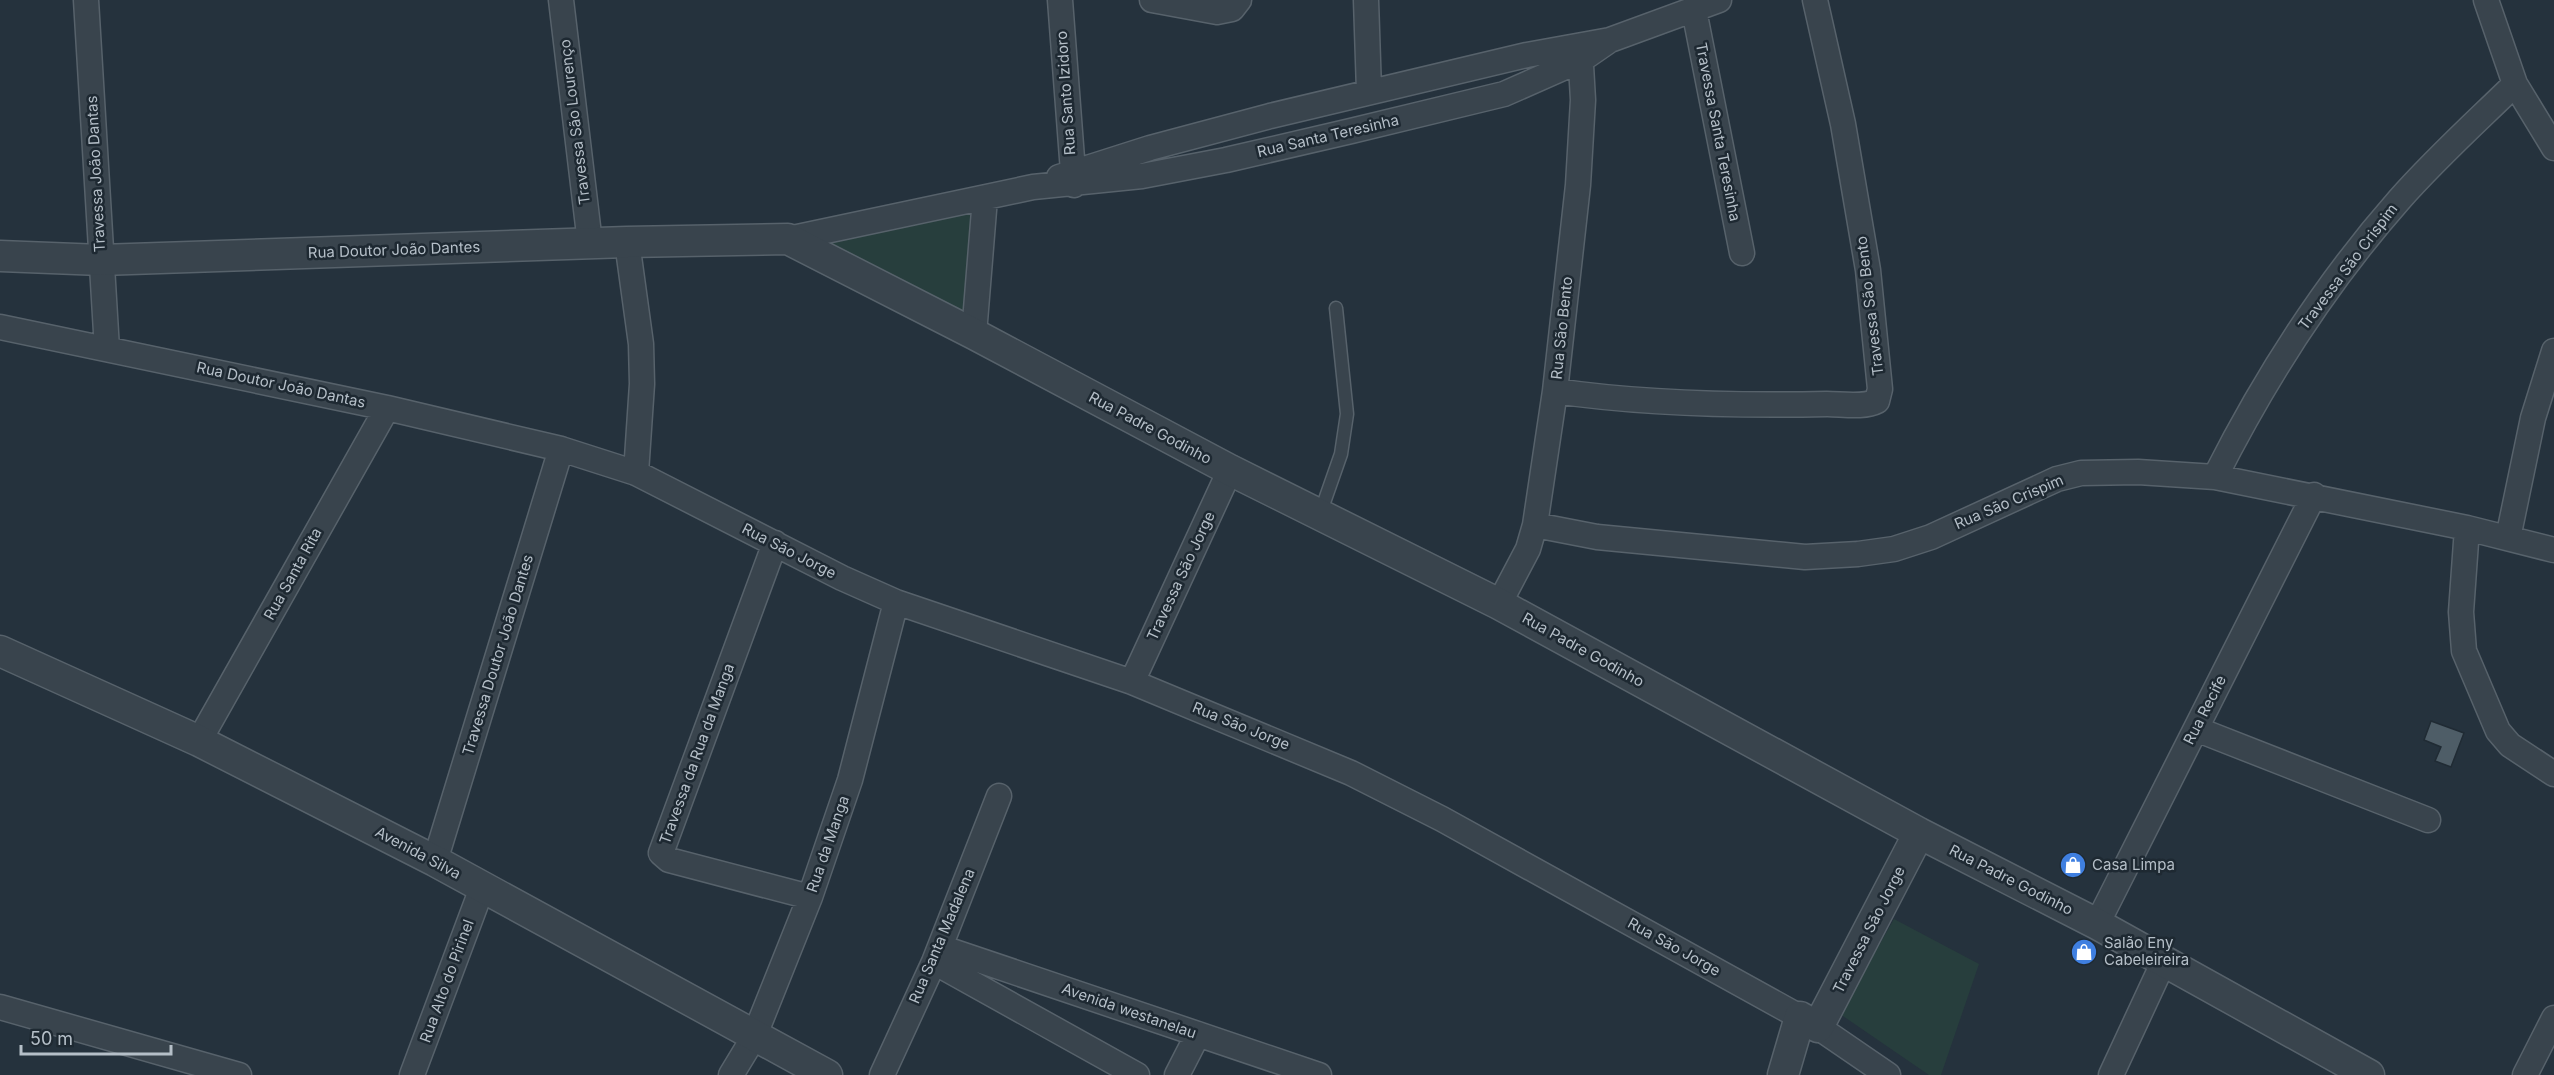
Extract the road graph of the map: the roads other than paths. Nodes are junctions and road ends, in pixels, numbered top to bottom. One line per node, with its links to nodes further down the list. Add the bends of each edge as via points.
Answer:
1 (86, 0): 22 (street, Travessa João Dantas)
2 (561, 0): 19 (street, Travessa São Lourenço)
3 (1060, 0): 15 (street, Rua Santo Izidoro)
4 (1152, 0): 5 (street, via 1217,12 1232,9)
5 (1239, 0)
6 (1366, 0): 13 (street)
7 (1719, 0): 10 (street, Rua Santa Teresinha)
8 (1815, 0): 28 (street, Travessa São Bento, via 1843,124 1868,270 1878,401 1670,404)
9 (2486, 0): 12 (street)
10 (1694, 10): 11 (street, Rua Santa Teresinha); 20 (street, Travessa Santa Teresinha)
11 (1581, 52): 13 (street, Rua Santa Teresinha); 15 (street, Rua Santa Teresinha, via 1504,94 1226,160); 28 (street, Rua São Bento, via 1583,100 1578,186)
12 (2514, 84): 14 (street); 33 (street, Travessa São Crispim, via 2399,201 2314,308 2249,410)
13 (1369, 92): 15 (street, Rua Santa Teresinha, via 1270,116)
14 (2554, 148)
15 (1073, 178): 16 (street, Rua Santa Teresinha)
16 (985, 198): 17 (street, Rua Santa Teresinha); 25 (street)
17 (788, 239): 18 (street, Rua Doutor João Dantes); 25 (street, Rua Padre Godinho)
18 (627, 242): 19 (street, Rua Doutor João Dantes); 32 (street, via 641,344)
19 (590, 243): 22 (street, Rua Doutor João Dantes)
20 (1742, 253)
21 (0, 256): 22 (street, Rua Doutor João Dantes)
22 (101, 260): 26 (street, Travessa João Dantas)
23 (1336, 308): 35 (lane, via 1347,414 1341,454)
24 (0, 327): 26 (street, Rua Doutor João Dantas)
25 (974, 334): 31 (street, Rua Padre Godinho)
26 (107, 349): 29 (street, Rua Doutor João Dantas)
27 (2554, 351): 38 (street, via 2533,418)
28 (1555, 391): 36 (street, Rua São Bento)
29 (387, 408): 30 (street, Rua Doutor João Dantas); 46 (street, Rua Santa Rita)
30 (561, 449): 32 (street, Rua São Jorge); 51 (street, Travessa Doutor João Dantes)
31 (1230, 470): 35 (street, Rua Padre Godinho); 44 (street, Travessa São Jorge)
32 (636, 473): 39 (street, Rua São Jorge)
33 (2215, 477): 34 (street, Rua São Crispim); 36 (street, Rua São Crispim, via 2081,473 2057,479 1931,537 1894,549 1858,554 1805,556 1597,537)
34 (2313, 495): 37 (street, Rua São Crispim); 45 (street, Rua Recife)
35 (1320, 515): 42 (street, Rua Padre Godinho)
36 (1535, 525): 42 (street, Rua São Bento, via 1528,549)
37 (2468, 528): 38 (street, Rua São Crispim); 47 (street, via 2461,612 2464,651 2498,731 2522,754)
38 (2508, 538): 40 (street, Rua São Crispim)
39 (775, 543): 41 (street, Rua São Jorge); 53 (street, Travessa da Rua da Manga, via 661,853 669,860)
40 (2554, 550)
41 (896, 602): 44 (street, Rua São Jorge); 53 (street, Rua da Manga, via 850,780)
42 (1499, 604): 50 (street, Rua Padre Godinho)
43 (0, 651): 46 (street, Avenida Silva)
44 (1132, 682): 59 (street, Rua São Jorge, via 1361,778)
45 (2196, 729): 49 (street); 54 (street, Rua Recife)
46 (199, 741): 51 (street, Avenida Silva)
47 (2554, 774)
48 (999, 796): 55 (street, Rua Santa Madalena)
49 (2428, 820)
50 (1919, 833): 54 (street, Rua Padre Godinho); 59 (street, Travessa São Jorge)
51 (435, 861): 52 (street, Avenida Silva)
52 (482, 888): 61 (street, Avenida Silva); 63 (street, Rua Alto do Pirinel)
53 (810, 897): 61 (street, Rua da Manga)
54 (2097, 924): 56 (street, Rua Padre Godinho)
55 (937, 954): 60 (street, Avenida westanelau); 66 (street, Rua Santa Madalena); 67 (street)
56 (2164, 961): 72 (street); 73 (street, Rua Padre Godinho)
57 (0, 1006): 62 (street)
58 (2554, 1018): 74 (street)
59 (1809, 1022): 70 (street); 71 (street, Rua São Jorge)
60 (1198, 1034): 68 (street); 69 (street, Avenida westanelau)
61 (754, 1037): 64 (street, Rua da Manga); 65 (street, Avenida Silva)
62 (239, 1075)
63 (412, 1075)
64 (731, 1075)
65 (827, 1075)
66 (882, 1075)
67 (1137, 1075)
68 (1177, 1075)
69 (1319, 1075)
70 (1783, 1075)
71 (1888, 1075)
72 (2111, 1075)
73 (2369, 1075)
74 (2525, 1075)

